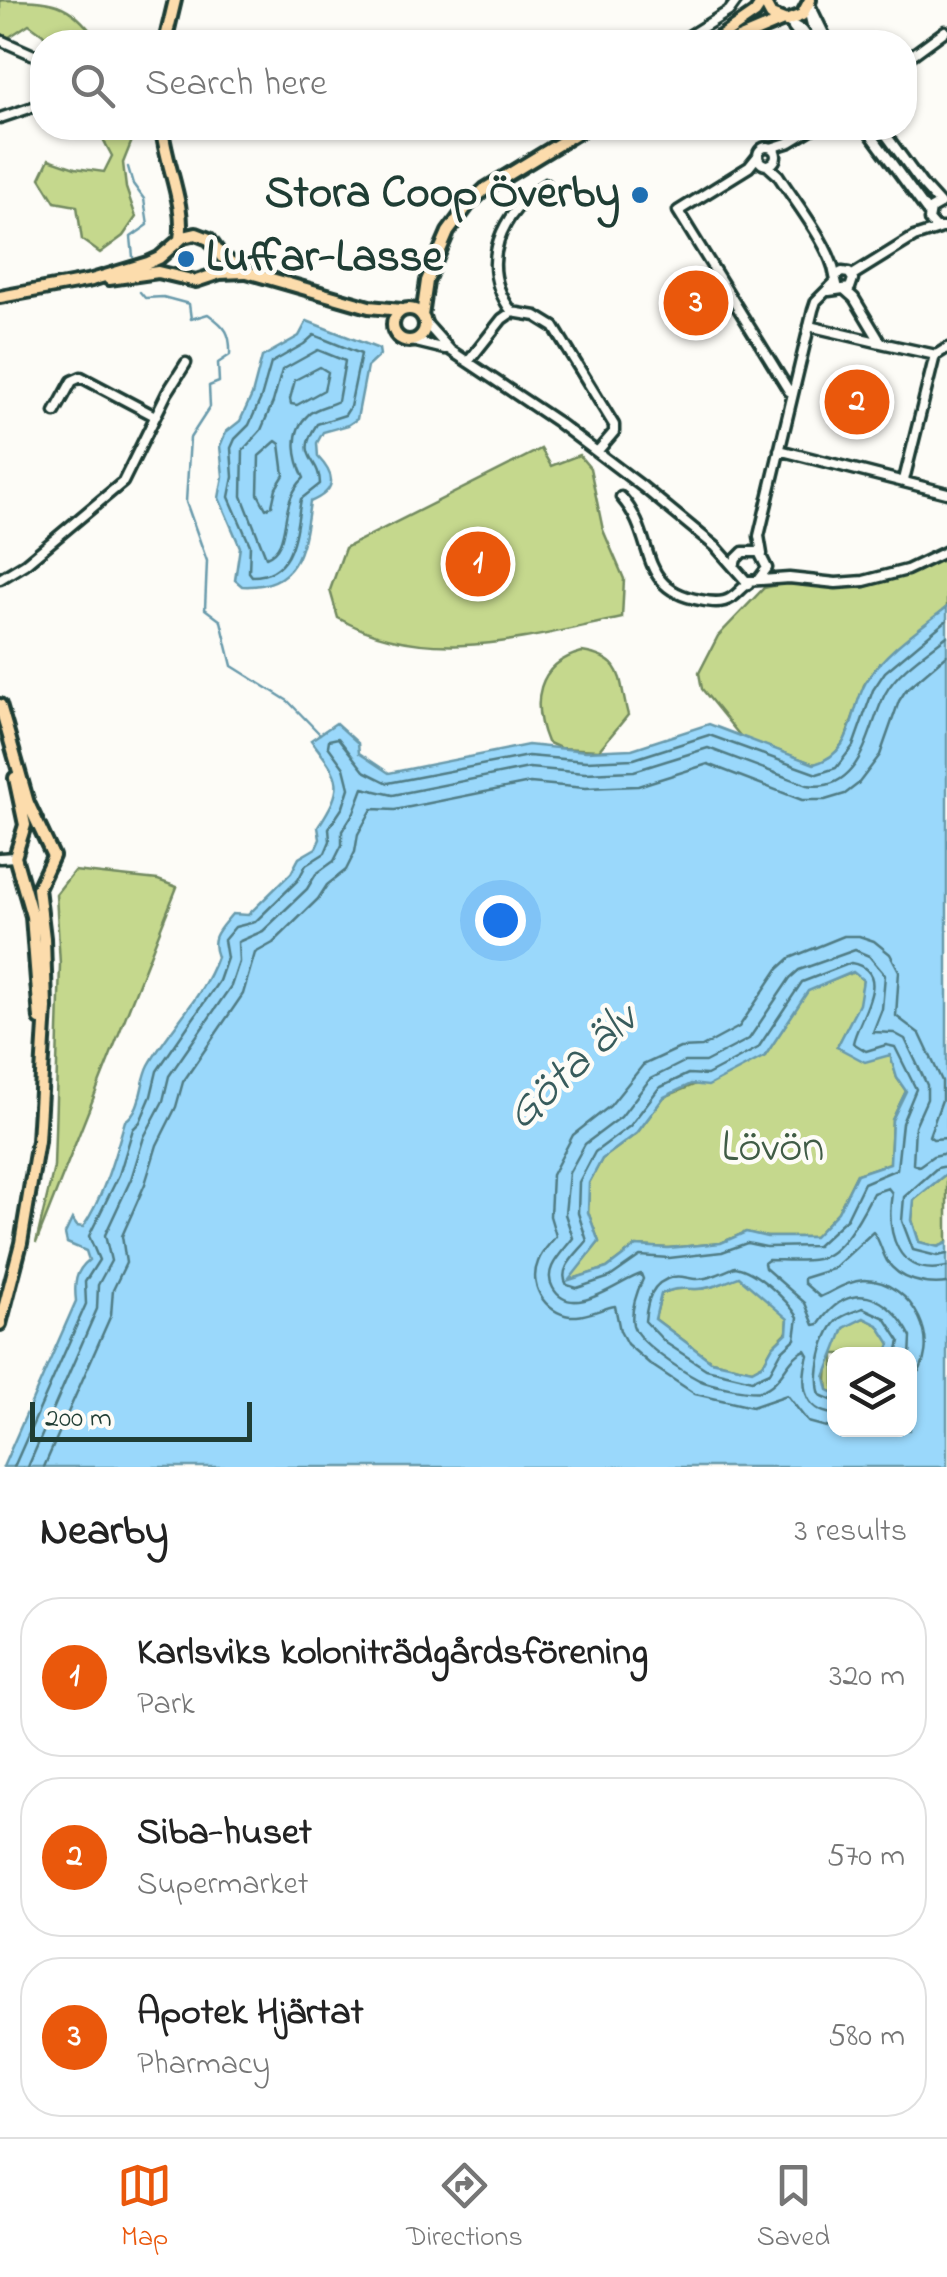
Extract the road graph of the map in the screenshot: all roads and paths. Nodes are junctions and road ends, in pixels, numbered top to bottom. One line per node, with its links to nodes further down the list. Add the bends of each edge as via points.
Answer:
1 (175, 0): 6 (main road)
2 (737, 0): 7 (street)
3 (763, 0): 5 (main road); 8 (main road)
4 (810, 2): 5 (main road, via 802,15); 11 (street)
5 (781, 20): 9 (main road, via 759,21); 10 (street)
6 (168, 30)
7 (700, 30)
8 (731, 30)
9 (747, 30)
10 (793, 30)
11 (821, 30)
12 (945, 31): 14 (street)
13 (0, 40): 15 (street)
14 (917, 51)
15 (30, 53)
16 (30, 108): 17 (street)
17 (0, 118)
18 (163, 140): 26 (main road)
19 (565, 140): 37 (main road, via 477,196 448,232)
20 (793, 140): 23 (street)
21 (875, 140): 27 (street)
22 (890, 140): 25 (street)
23 (768, 158): 38 (street); 53 (street, via 678,211)
24 (546, 184): 42 (street, via 515,208 500,238 496,284)
25 (944, 204): 27 (street)
26 (179, 207): 29 (main road); 31 (main road)
27 (929, 215): 28 (street, via 932,225); 30 (street)
28 (944, 229): 30 (street)
29 (202, 236): 31 (main road); 32 (main road)
30 (914, 237): 38 (street)
31 (176, 243): 34 (main road, via 172,264); 36 (main road, via 148,263)
32 (216, 250): 33 (main road); 35 (main road)
33 (247, 272): 35 (main road); 40 (main road)
34 (180, 276): 35 (main road); 36 (main road, via 158,272)
35 (209, 276)
36 (88, 281): 39 (main road)
37 (427, 281): 41 (main road); 43 (main road)
38 (843, 282): 44 (street, via 816,301); 47 (street)
39 (0, 297)
40 (369, 307): 41 (main road); 45 (main road)
41 (403, 310): 43 (main road, via 416,310); 45 (main road)
42 (512, 312): 52 (street); 57 (street, via 554,327 614,425)
43 (423, 319): 46 (main road, via 422,334); 49 (street)
44 (810, 326): 47 (street); 53 (street)
45 (393, 328): 46 (main road, via 398,338)
46 (412, 340): 49 (street)
47 (881, 342): 50 (street)
48 (947, 348): 50 (street)
49 (450, 350): 52 (street)
50 (935, 354): 58 (street)
51 (186, 362): 55 (street)
52 (468, 362): 57 (street)
53 (793, 392): 56 (street)
54 (54, 412): 55 (street, via 69,384 82,377)
55 (155, 416): 69 (street, via 113,493)
56 (779, 450): 58 (street); 61 (street)
57 (597, 452): 62 (street)
58 (904, 480): 59 (street)
59 (947, 492)
60 (621, 497): 71 (street, via 638,522 656,576 672,594 719,602)
61 (759, 536): 63 (street); 65 (street)
62 (716, 548): 63 (street); 67 (street)
63 (746, 551): 65 (street); 67 (street, via 736,559)
64 (947, 551): 68 (street, via 876,579)
65 (762, 554): 66 (street)
66 (766, 564): 68 (street); 70 (street)
67 (736, 573): 70 (street); 71 (street)
68 (789, 578): 70 (street)
69 (0, 579)
70 (755, 581): 71 (street)
71 (740, 588)
72 (0, 705): 73 (main road)
73 (16, 768): 74 (main road); 75 (main road, via 25,825)
74 (44, 840): 75 (main road); 79 (main road, via 54,856)
75 (21, 842): 76 (main road)
76 (14, 857): 77 (street); 78 (main road)
77 (0, 858)
78 (20, 870): 79 (main road, via 33,876); 80 (main road, via 32,916)
79 (47, 872): 80 (main road, via 38,888 46,962)
80 (44, 1040): 81 (main road, via 34,1165)
81 (0, 1324)

